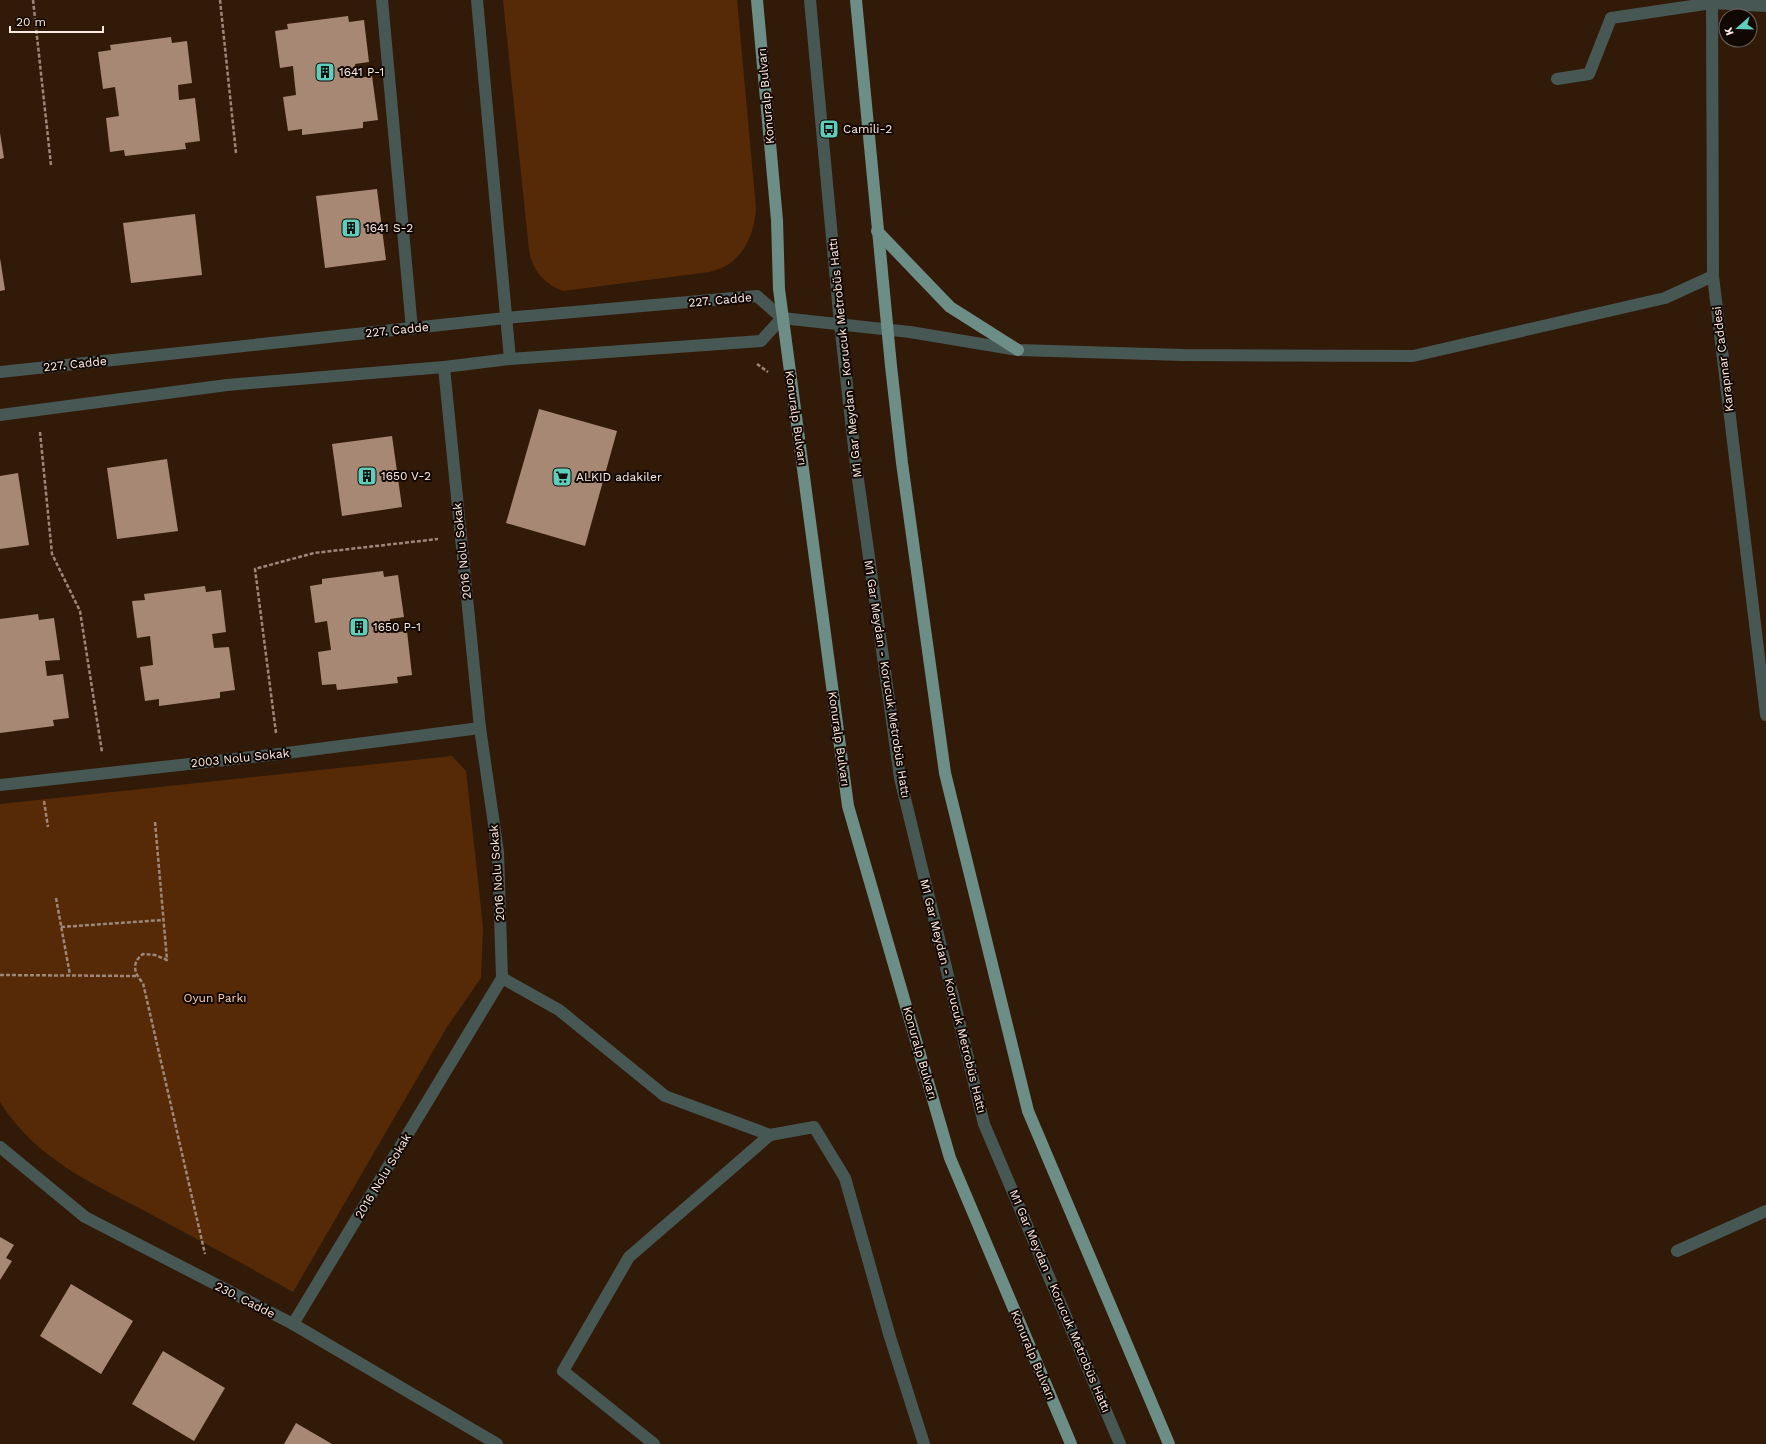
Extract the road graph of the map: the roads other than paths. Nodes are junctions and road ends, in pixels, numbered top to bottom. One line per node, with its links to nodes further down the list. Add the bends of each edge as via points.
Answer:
1 (382, 0): 14 (street)
2 (477, 0): 11 (street)
3 (758, 0): 12 (main road, Konuralp Bulvarı, via 777,220 778,289)
4 (810, 0): 13 (street, M1 Gar Meydan - Korucuk Metrobüs Hattı)
5 (856, 0): 9 (main road)
6 (1714, 1): 7 (street); 8 (street, via 1611,18 1589,74); 10 (street, Karapınar Caddesi)
7 (1766, 6)
8 (1557, 79)
9 (877, 231): 15 (main road); 16 (main road, via 950,307)
10 (1713, 276): 16 (street, via 1665,298 1413,356 1183,355); 21 (street, Karapınar Caddesi)
11 (506, 318): 12 (street, 227. Cadde, via 758,296); 14 (street, 227. Cadde); 17 (street)
12 (782, 318): 13 (street); 17 (street, via 761,341); 33 (main road, Konuralp Bulvarı, via 848,806 950,1158)
13 (840, 324): 15 (street); 34 (street, M1 Gar Meydan - Korucuk Metrobüs Hattı, via 856,465 900,778 984,1124)
14 (412, 329): 19 (street, 227. Cadde)
15 (887, 330): 16 (street); 35 (main road, via 902,463 945,773 1028,1111)
16 (1018, 350)
17 (510, 359): 18 (street)
18 (444, 366): 20 (street, via 227,385); 22 (street, 2016 Nolu Sokak)
19 (0, 372)
20 (0, 415)
21 (1766, 715)
22 (480, 728): 23 (street, 2003 Nolu Sokak, via 279,754); 24 (street, 2016 Nolu Sokak, via 498,852)
23 (0, 785)
24 (502, 978): 25 (street, via 559,1010 666,1096); 29 (street, 2016 Nolu Sokak)
25 (770, 1135): 31 (street, via 629,1257 563,1372); 32 (street, via 814,1127 845,1178 890,1338)
26 (0, 1147): 29 (street, 230. Cadde, via 85,1217)
27 (1766, 1212): 28 (street)
28 (1677, 1251)
29 (293, 1324): 30 (street, 230. Cadde)
30 (497, 1444)
31 (654, 1444)
32 (924, 1444)
33 (1070, 1444)
34 (1120, 1444)
35 (1169, 1444)

